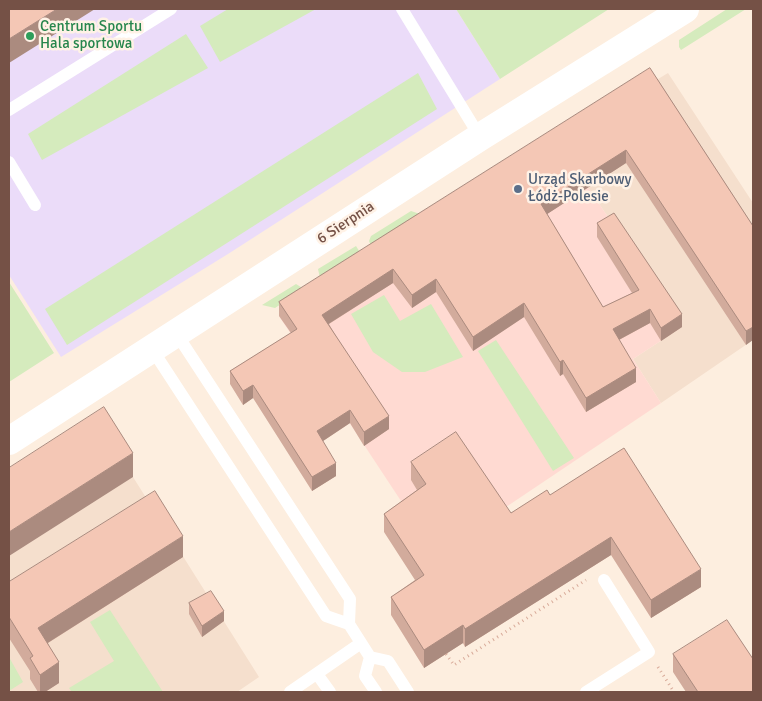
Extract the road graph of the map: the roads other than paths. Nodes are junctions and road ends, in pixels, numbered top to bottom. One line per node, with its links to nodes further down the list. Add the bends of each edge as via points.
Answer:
1 (171, 9): 4 (lane)
2 (402, 9): 5 (lane)
3 (685, 9): 5 (street, 6 Sierpnia)
4 (9, 110)
5 (480, 137): 8 (street, 6 Sierpnia)
6 (9, 162): 7 (lane)
7 (34, 205)
8 (176, 333): 9 (street, 6 Sierpnia); 12 (lane, via 350,599)
9 (152, 349): 10 (street, 6 Sierpnia); 12 (lane, via 326,616)
10 (9, 441)
11 (604, 580): 20 (lane, via 649,652)
12 (349, 624): 13 (lane)
13 (361, 643): 14 (lane); 15 (lane)
14 (370, 657): 18 (lane, via 365,676); 19 (lane, via 388,662)
15 (317, 674): 16 (lane); 17 (lane)
16 (290, 692)
17 (330, 692)
18 (376, 692)
19 (408, 692)
20 (586, 692)

